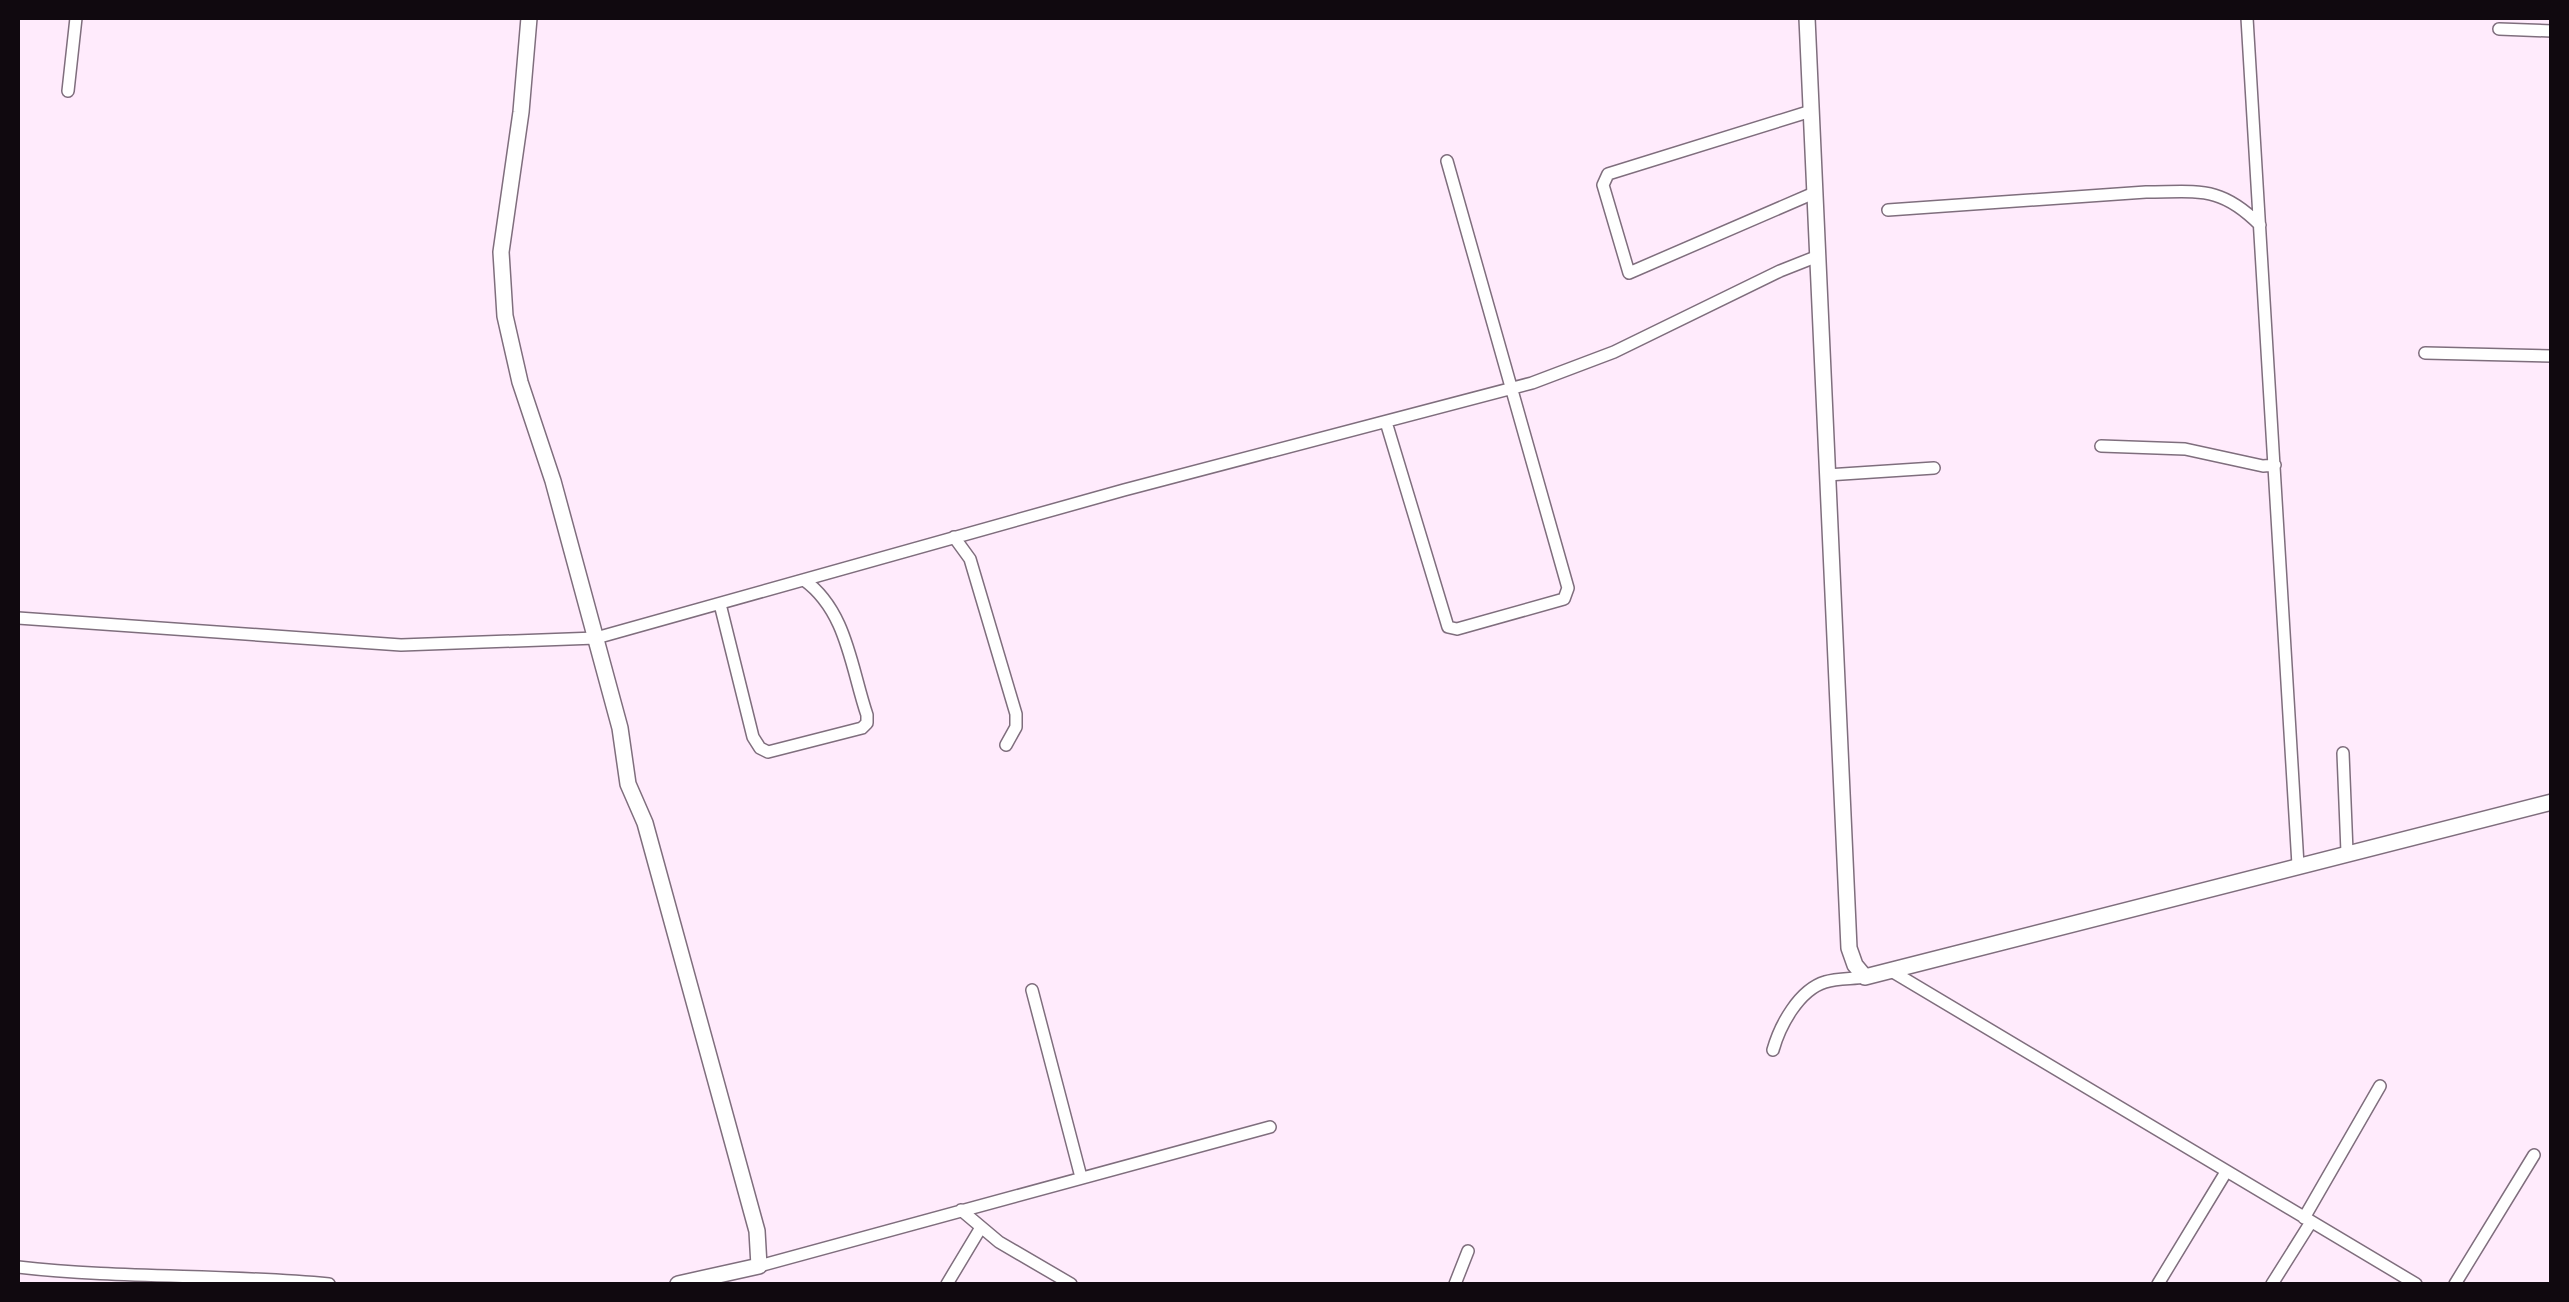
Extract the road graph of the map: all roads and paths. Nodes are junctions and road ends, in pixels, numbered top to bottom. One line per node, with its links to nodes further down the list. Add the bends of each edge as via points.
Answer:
1 (76, 18): 7 (street)
2 (528, 18): 26 (street, via 501,252 505,316)
3 (1807, 18): 8 (street)
4 (2248, 18): 12 (street)
5 (2499, 30): 6 (street)
6 (2552, 32)
7 (68, 91)
8 (1811, 111): 10 (street); 10 (street, via 1608,174 1603,185 1629,274)
9 (1448, 162): 16 (street)
10 (1814, 192): 13 (street)
11 (1888, 210): 12 (street, via 2189,192 2226,196)
12 (2260, 225): 19 (street)
13 (1818, 256): 16 (street, via 1601,358); 21 (street)
14 (2425, 353): 15 (street)
15 (2552, 356)
16 (1512, 388): 17 (street); 17 (street, via 1568,588 1564,600 1458,630 1448,627)
17 (1386, 422): 22 (street)
18 (2101, 446): 19 (street, via 2185,449)
19 (2275, 465): 31 (street)
20 (1934, 468): 21 (street)
21 (1827, 475): 33 (street, via 1850,948)
22 (954, 536): 23 (street); 27 (street, via 970,559 1016,714)
23 (804, 580): 24 (street); 24 (street, via 836,616 867,715 862,728 768,752 760,748)
24 (720, 604): 26 (street)
25 (18, 618): 26 (street, via 401,646)
26 (596, 638): 45 (street, via 628,784 645,823 742,1175)
27 (1006, 745)
28 (2343, 753): 30 (street)
29 (2552, 802): 30 (street)
30 (2347, 852): 31 (street)
31 (2298, 865): 32 (street)
32 (1893, 972): 33 (street); 39 (street)
33 (1865, 976): 35 (street, via 1828,980 1809,990)
34 (1032, 990): 40 (street)
35 (1773, 1050)
36 (2380, 1086): 42 (street)
37 (1270, 1128): 40 (street)
38 (2534, 1155): 55 (street)
39 (2226, 1172): 42 (street); 52 (street)
40 (1081, 1177): 41 (street)
41 (961, 1210): 43 (street); 45 (street)
42 (2308, 1220): 53 (street); 54 (street)
43 (980, 1229): 49 (street); 50 (street)
44 (1468, 1251): 51 (street)
45 (760, 1266): 48 (street)
46 (18, 1267): 47 (street)
47 (329, 1284)
48 (678, 1284)
49 (947, 1284)
50 (1071, 1284)
51 (1455, 1284)
52 (2158, 1284)
53 (2272, 1284)
54 (2416, 1284)
55 (2455, 1284)

